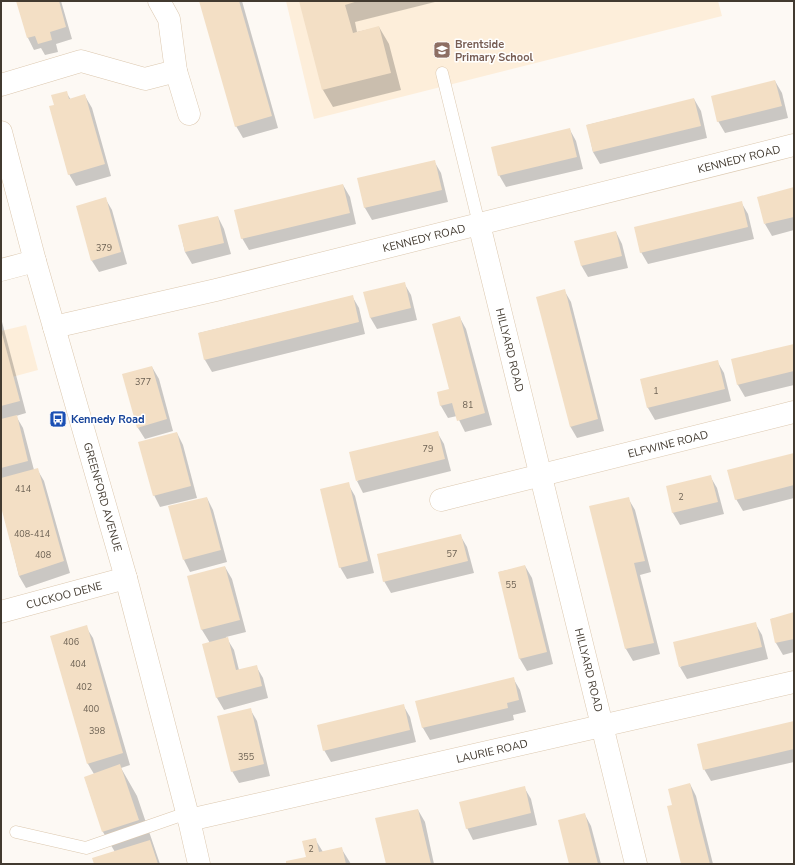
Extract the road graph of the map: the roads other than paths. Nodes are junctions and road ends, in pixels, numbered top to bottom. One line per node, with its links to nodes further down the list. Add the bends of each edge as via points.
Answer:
1 (159, 1): 2 (street, via 169,19)
2 (176, 71): 4 (street, via 145,79 81,61); 5 (street)
3 (442, 73): 8 (lane)
4 (1, 85)
5 (189, 114)
6 (1, 132): 9 (street, GREENFORD AVENUE)
7 (794, 145): 8 (street, KENNEDY ROAD)
8 (479, 224): 11 (street, KENNEDY ROAD, via 216,290); 13 (street, HILLYARD ROAD)
9 (35, 261): 10 (street); 11 (street, GREENFORD AVENUE)
10 (1, 270)
11 (54, 327): 15 (street, GREENFORD AVENUE)
12 (794, 412): 13 (street, ELFWINE ROAD)
13 (541, 476): 14 (street); 18 (street, HILLYARD ROAD)
14 (441, 500)
15 (126, 578): 16 (street, CUCKOO DENE); 19 (street, GREENFORD AVENUE)
16 (1, 612)
17 (794, 682): 18 (street, LAURIE ROAD)
18 (602, 726): 19 (street, LAURIE ROAD); 22 (street, HILLYARD ROAD)
19 (188, 817): 20 (lane, via 86,848); 21 (street, GREENFORD AVENUE)
20 (16, 832)
21 (199, 864)
22 (636, 864)

